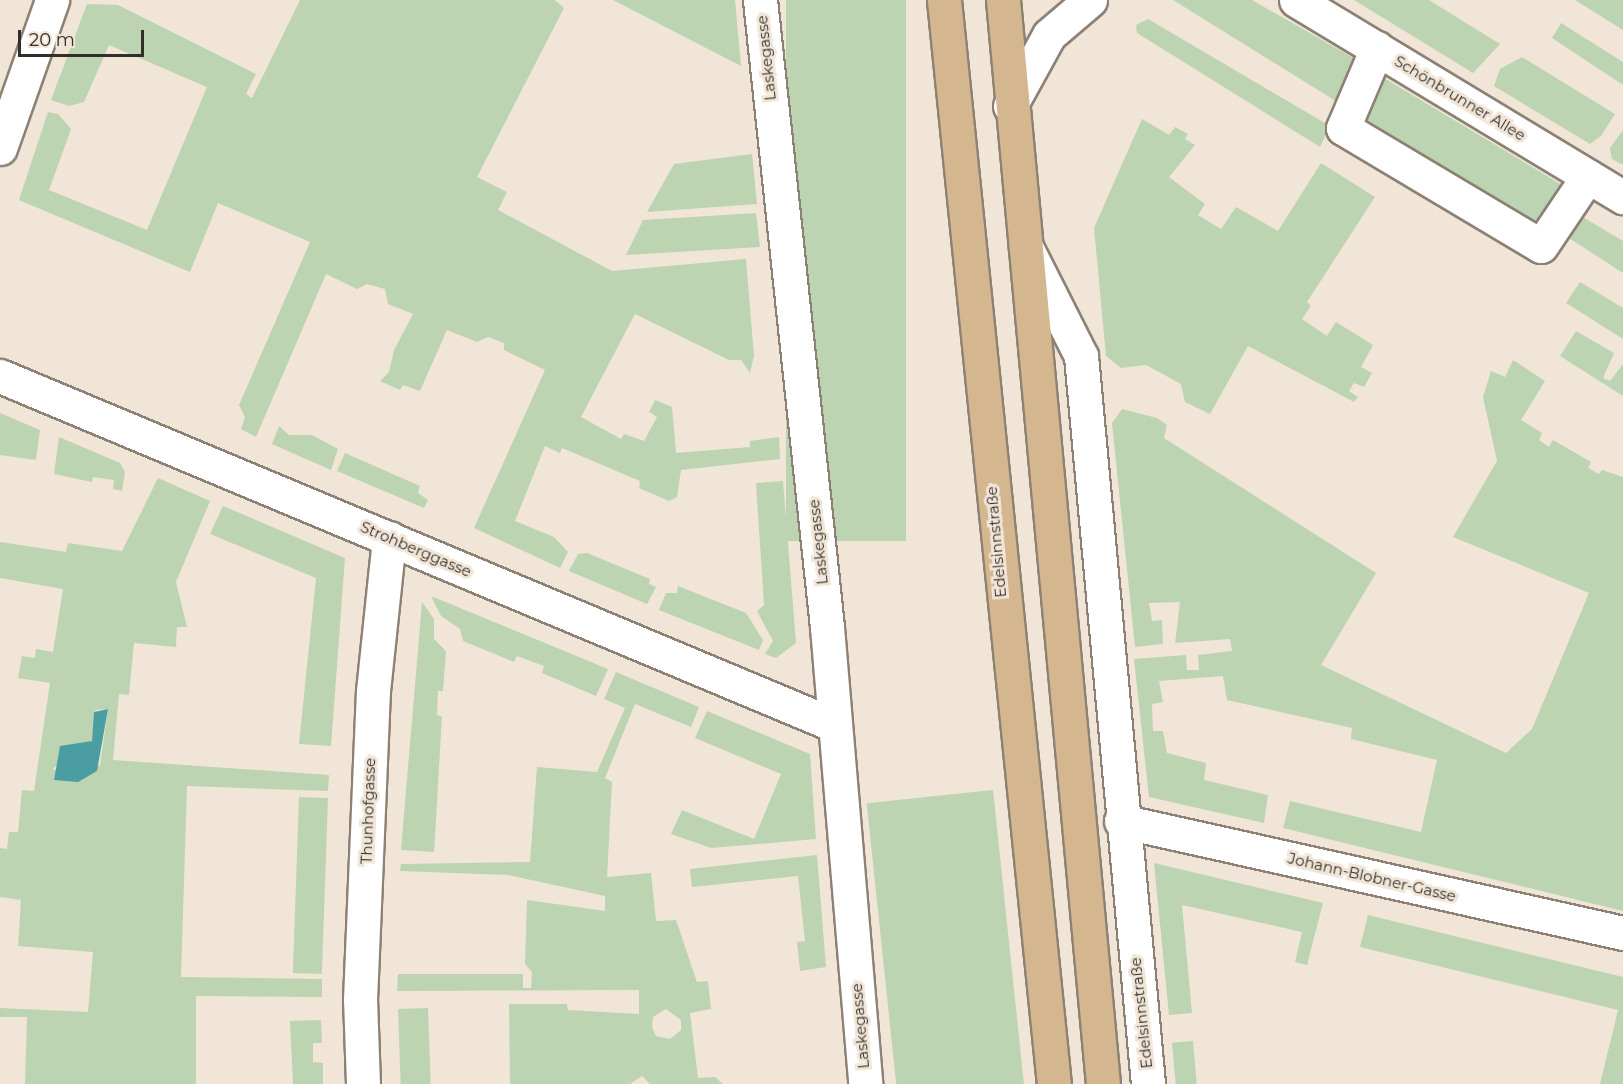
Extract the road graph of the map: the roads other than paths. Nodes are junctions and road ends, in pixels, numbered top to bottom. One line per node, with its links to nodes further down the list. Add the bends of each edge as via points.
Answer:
1 (52, 0): 9 (street)
2 (760, 0): 15 (street, Laskegasse, via 827,627)
3 (944, 0): 20 (main road, Edelsinnstraße)
4 (1003, 0): 8 (main road, Edelsinnstraße)
5 (1090, 0): 8 (street, via 1049,35)
6 (1296, 0): 7 (street, Schönbrunner Allee)
7 (1377, 48): 10 (street, Schönbrunner Allee); 10 (street, via 1343,128 1541,246)
8 (1010, 106): 12 (main road, Edelsinnstraße)
9 (0, 148)
10 (1588, 176): 11 (street, Schönbrunner Allee)
11 (1623, 197)
12 (1022, 238): 16 (street, Edelsinnstraße, via 1081,356); 21 (main road, Edelsinnstraße)
13 (0, 376): 14 (street, Strohberggasse)
14 (389, 538): 15 (street, Strohberggasse); 18 (street, Thunhofgasse, via 373,691 360,1000)
15 (832, 724): 19 (street, Laskegasse)
16 (1121, 821): 17 (street, Johann-Blobner-Gasse); 22 (street, Edelsinnstraße)
17 (1623, 933)
18 (363, 1084)
19 (865, 1084)
20 (1054, 1084)
21 (1103, 1084)
22 (1148, 1084)

